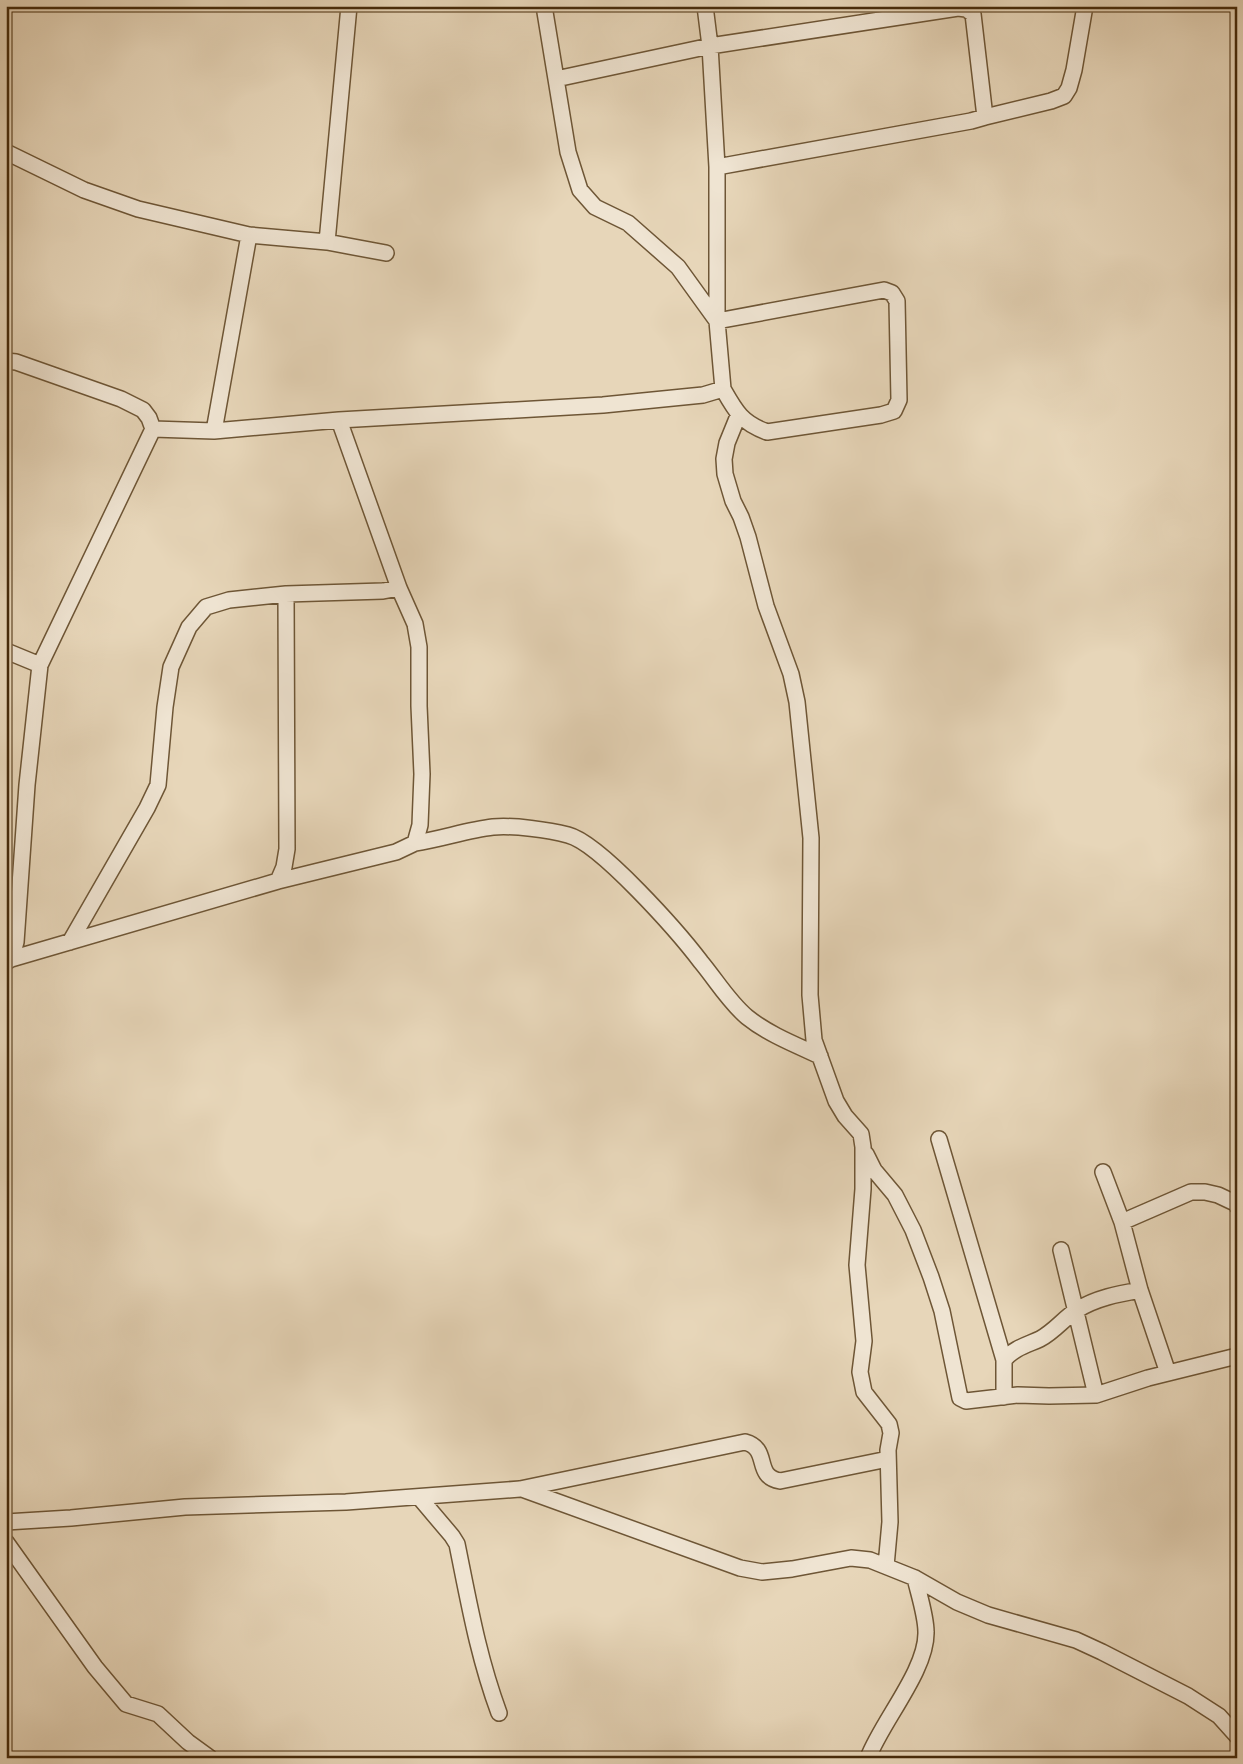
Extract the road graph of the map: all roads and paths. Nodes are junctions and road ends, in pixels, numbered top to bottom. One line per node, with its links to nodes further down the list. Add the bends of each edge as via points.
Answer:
1 (350, 6): 12 (street)
2 (544, 6): 7 (street)
3 (705, 6): 6 (street)
4 (1085, 6): 8 (street, via 1074,70 1064,96)
5 (937, 9): 6 (street); 8 (street, via 966,9 973,14)
6 (710, 46): 7 (street); 10 (street)
7 (556, 79): 14 (street, via 568,152 580,190 595,207 628,223 678,267)
8 (985, 117): 10 (street)
9 (6, 152): 11 (street, via 84,190 138,209)
10 (717, 167): 14 (street)
11 (249, 235): 12 (street); 20 (street)
12 (326, 242): 13 (street)
13 (386, 253)
14 (717, 321): 16 (street); 17 (street, via 884,290 892,293 897,301 899,400 894,411 767,432)
15 (6, 361): 19 (street, via 121,399 142,410)
16 (723, 389): 17 (street); 18 (street, via 703,395 602,405)
17 (738, 416): 29 (street, via 727,443 724,474 748,537 797,702 812,838 810,995 814,1040)
18 (340, 420): 20 (street); 21 (street)
19 (154, 429): 20 (street); 24 (street)
20 (214, 431)
21 (399, 588): 22 (street); 25 (street, via 415,624 419,647 422,774)
22 (286, 594): 26 (street, via 286,849); 27 (street, via 229,600 206,607 189,627 171,667 158,785)
23 (6, 651): 24 (street)
24 (40, 665): 28 (street, via 27,785 16,942)
25 (416, 843): 26 (street, via 396,852); 29 (street, via 496,827 570,835 585,842 641,894 747,1017)
26 (278, 881): 27 (street)
27 (70, 942): 28 (street)
28 (9, 960)
29 (820, 1056): 31 (street, via 836,1102 861,1134)
30 (939, 1139): 39 (street)
31 (863, 1148): 42 (street, via 874,1170 896,1195 931,1276 942,1311 960,1398 966,1401); 43 (street, via 857,1265 864,1341 860,1372 864,1392 889,1424)
32 (1102, 1172): 34 (street)
33 (1237, 1206): 34 (street, via 1218,1195 1191,1192)
34 (1122, 1222): 36 (street)
35 (1061, 1250): 37 (street)
36 (1140, 1290): 37 (street, via 1106,1297); 40 (street)
37 (1075, 1311): 39 (street, via 1058,1327 1009,1353); 41 (street)
38 (1237, 1356): 40 (street)
39 (1004, 1360): 42 (street)
40 (1168, 1373): 41 (street)
41 (1096, 1395): 42 (street)
42 (1004, 1397)
43 (888, 1459): 44 (street, via 780,1481 766,1473 758,1448 745,1442); 48 (street, via 890,1522)
44 (520, 1489): 45 (street); 48 (street, via 740,1568 762,1572 851,1558)
45 (418, 1497): 46 (street, via 185,1507); 50 (street, via 457,1544 481,1661)
46 (6, 1522)
47 (6, 1542): 52 (street, via 95,1668 126,1704 158,1714)
48 (886, 1566): 49 (street)
49 (915, 1578): 51 (street, via 956,1602 988,1615 1076,1640 1146,1673 1219,1716); 53 (street, via 926,1632 924,1647)
50 (499, 1713)
51 (1237, 1736)
52 (210, 1758)
53 (868, 1758)

